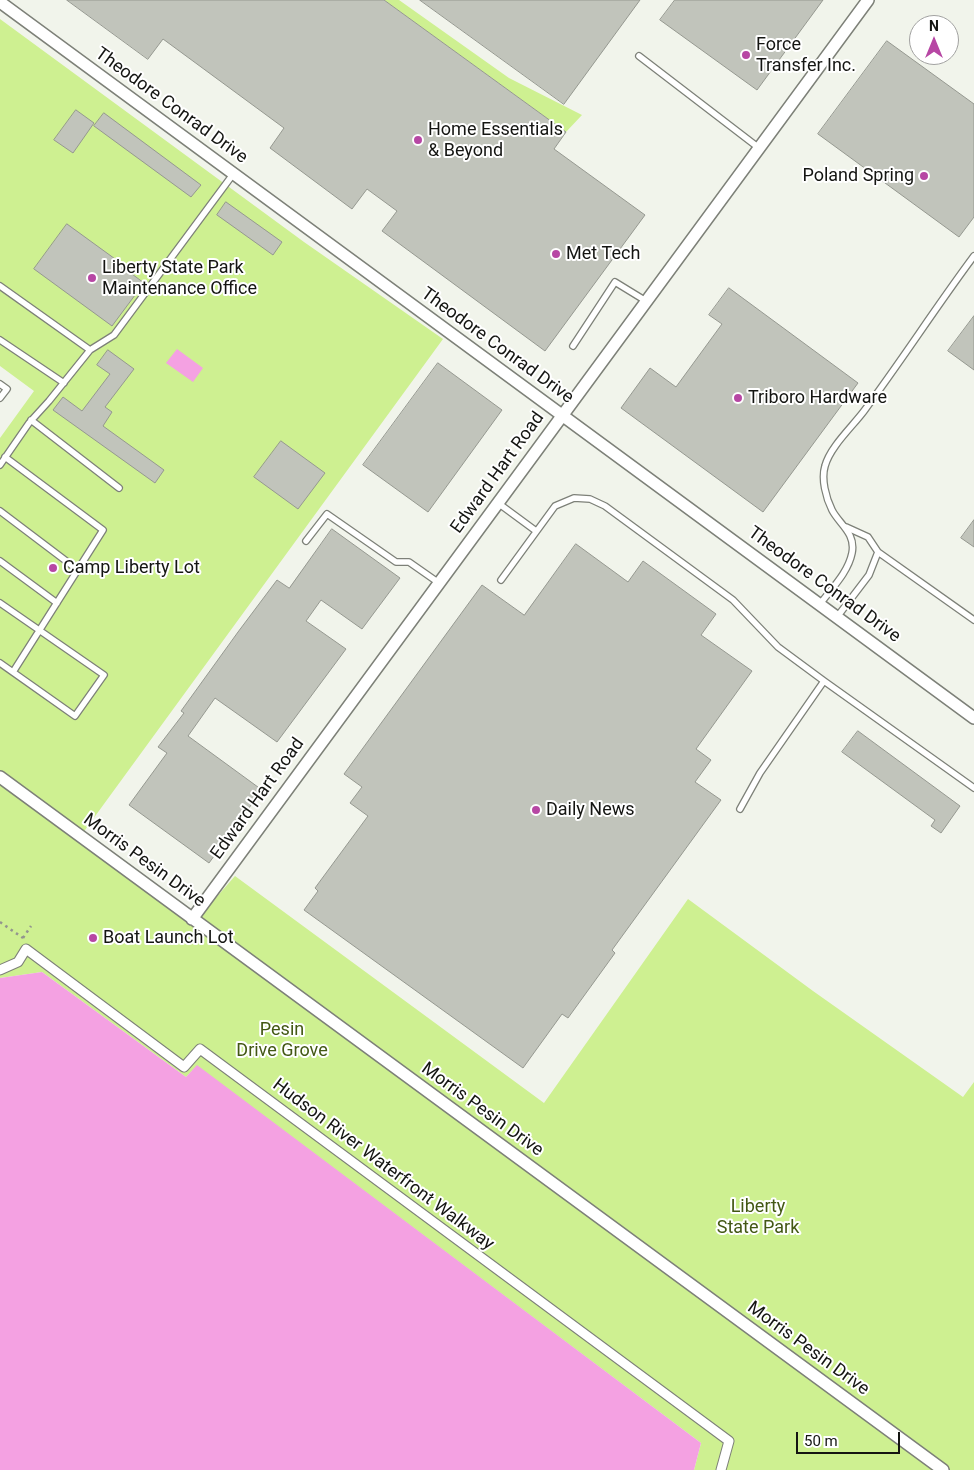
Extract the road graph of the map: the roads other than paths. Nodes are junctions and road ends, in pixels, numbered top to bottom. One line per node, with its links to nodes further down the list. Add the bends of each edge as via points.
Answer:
1 (868, 0): 4 (street, Edward Hart Road)
2 (0, 2): 5 (street, Theodore Conrad Drive)
3 (639, 56): 4 (lane)
4 (759, 148): 8 (street, Edward Hart Road)
5 (234, 173): 11 (lane, via 114,335); 15 (street, Theodore Conrad Drive)
6 (974, 256): 22 (lane, via 865,410 832,451 824,467 825,490 832,512)
7 (0, 286): 11 (lane)
8 (646, 301): 10 (lane, via 615,282); 15 (street, Edward Hart Road)
9 (0, 340): 12 (lane)
10 (572, 346)
11 (90, 350): 12 (lane)
12 (64, 383): 16 (lane)
13 (0, 384): 14 (lane, via 6,389)
14 (0, 398)
15 (562, 415): 20 (street, Edward Hart Road); 32 (street, Theodore Conrad Drive)
16 (31, 420): 17 (lane); 19 (lane)
17 (6, 457): 18 (lane); 27 (lane, via 103,530)
18 (0, 465)
19 (119, 488)
20 (498, 503): 23 (lane); 29 (street, Edward Hart Road)
21 (0, 512): 27 (lane)
22 (846, 527): 25 (lane, via 868,537); 32 (lane, via 852,552 844,573)
23 (536, 531): 28 (lane); 38 (lane, via 555,506 574,498 590,498 733,600 778,646)
24 (306, 541): 29 (lane, via 327,514 396,562 409,562)
25 (878, 552): 33 (lane, via 869,575); 34 (lane)
26 (0, 561): 31 (lane)
27 (78, 570): 31 (lane)
28 (500, 580)
29 (440, 582): 43 (street, Edward Hart Road)
30 (0, 603): 35 (lane)
31 (57, 603): 35 (lane)
32 (820, 604): 33 (street, Theodore Conrad Drive)
33 (837, 617): 39 (street, Theodore Conrad Drive)
34 (974, 620)
35 (39, 630): 37 (lane); 37 (lane, via 104,675 75,716)
36 (0, 663): 37 (lane)
37 (13, 672)
38 (824, 681): 41 (lane); 42 (lane, via 760,773)
39 (974, 718)
40 (0, 777): 43 (street, Morris Pesin Drive)
41 (974, 788)
42 (740, 809)
43 (192, 918): 46 (street, Morris Pesin Drive)
44 (0, 970): 45 (street, Hudson River Waterfront Walkway, via 18,962 26,949 184,1067 200,1049 729,1441)
45 (721, 1470)
46 (943, 1470)

